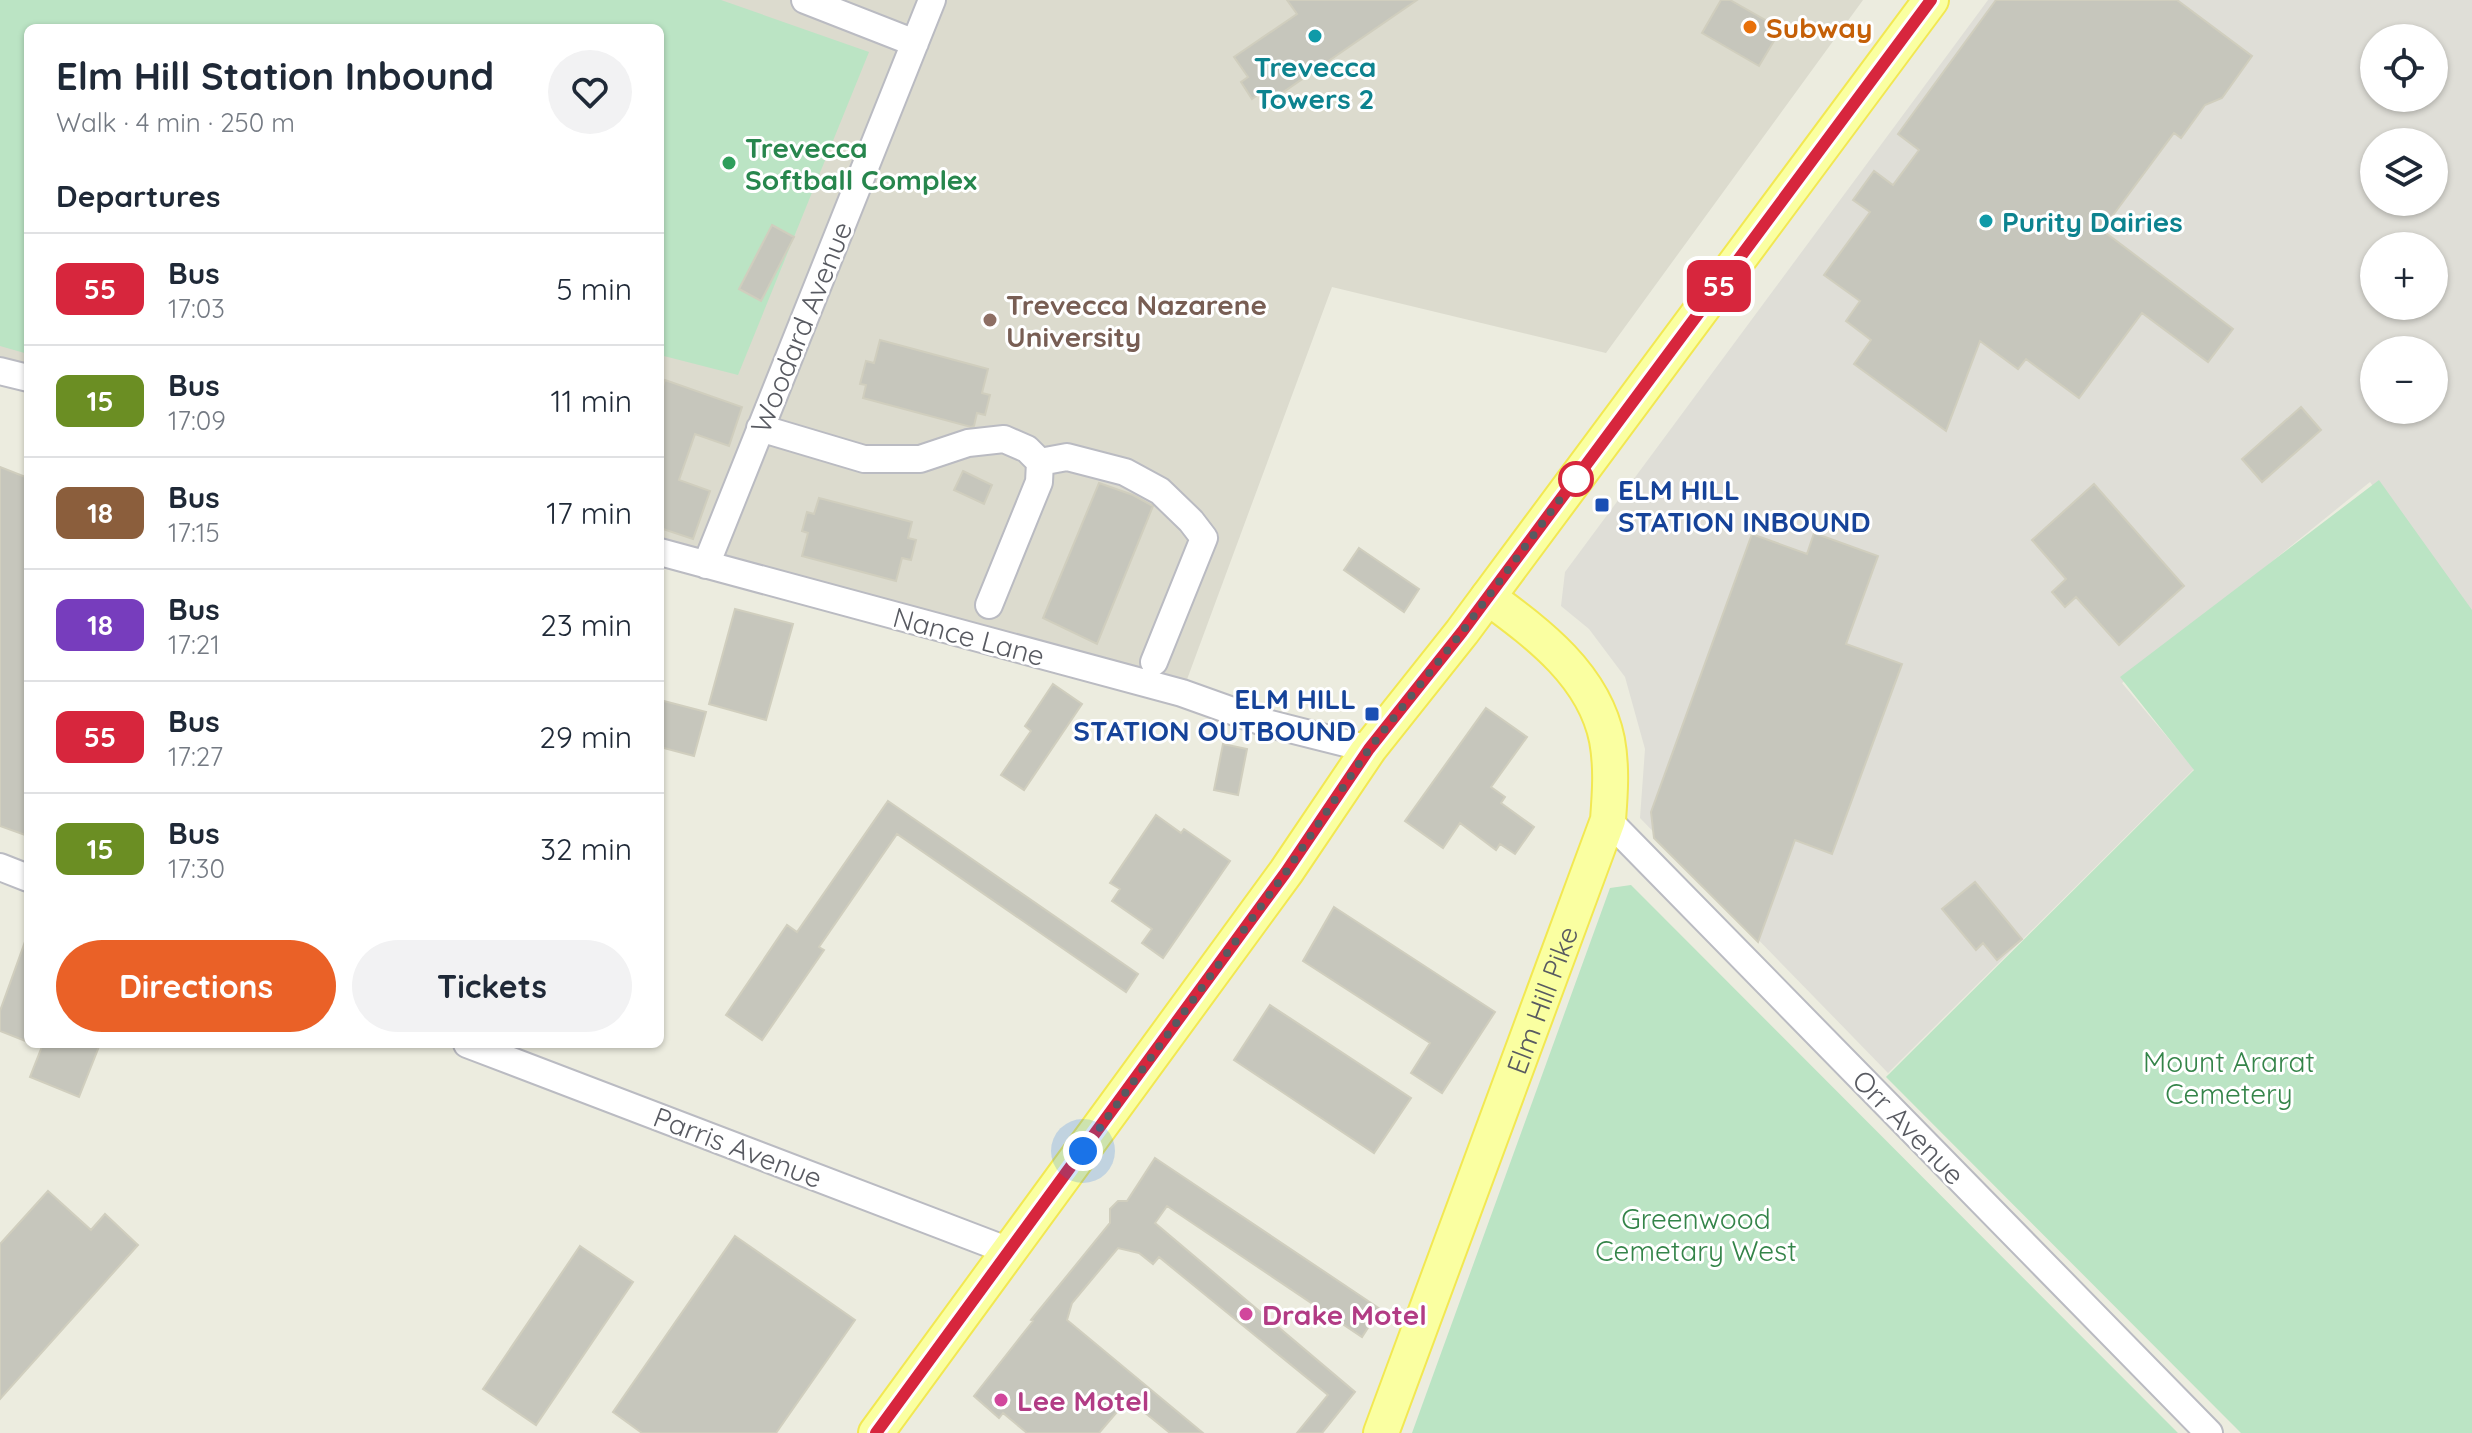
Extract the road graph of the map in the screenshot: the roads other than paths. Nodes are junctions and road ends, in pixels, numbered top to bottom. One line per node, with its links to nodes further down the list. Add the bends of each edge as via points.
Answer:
1 (805, 0): 4 (street)
2 (932, 0): 4 (street, Woodard Avenue)
3 (1931, 0): 11 (main road)
4 (915, 43): 7 (street, Woodard Avenue)
5 (0, 371): 6 (street)
6 (24, 377)
7 (760, 428): 8 (street, via 864,459 920,459 968,443 1004,439); 10 (street, Woodard Avenue)
8 (1040, 462): 12 (street, via 1039,482); 13 (street, via 1067,457 1125,472 1160,491 1204,538)
9 (664, 553): 10 (street, Nance Lane)
10 (706, 565): 14 (street, Nance Lane)
11 (1488, 597): 14 (main road); 15 (main road, Elm Hill Pike, via 1552,647 1593,701 1607,738)
12 (989, 605)
13 (1154, 662)
14 (1369, 749): 19 (main road)
15 (1608, 820): 21 (main road, Elm Hill Pike); 22 (street, Orr Avenue)
16 (0, 867): 17 (street)
17 (24, 876)
18 (477, 1048): 19 (street, Parris Avenue)
19 (1009, 1251): 20 (main road)
20 (876, 1433)
21 (1381, 1433)
22 (2209, 1433)

